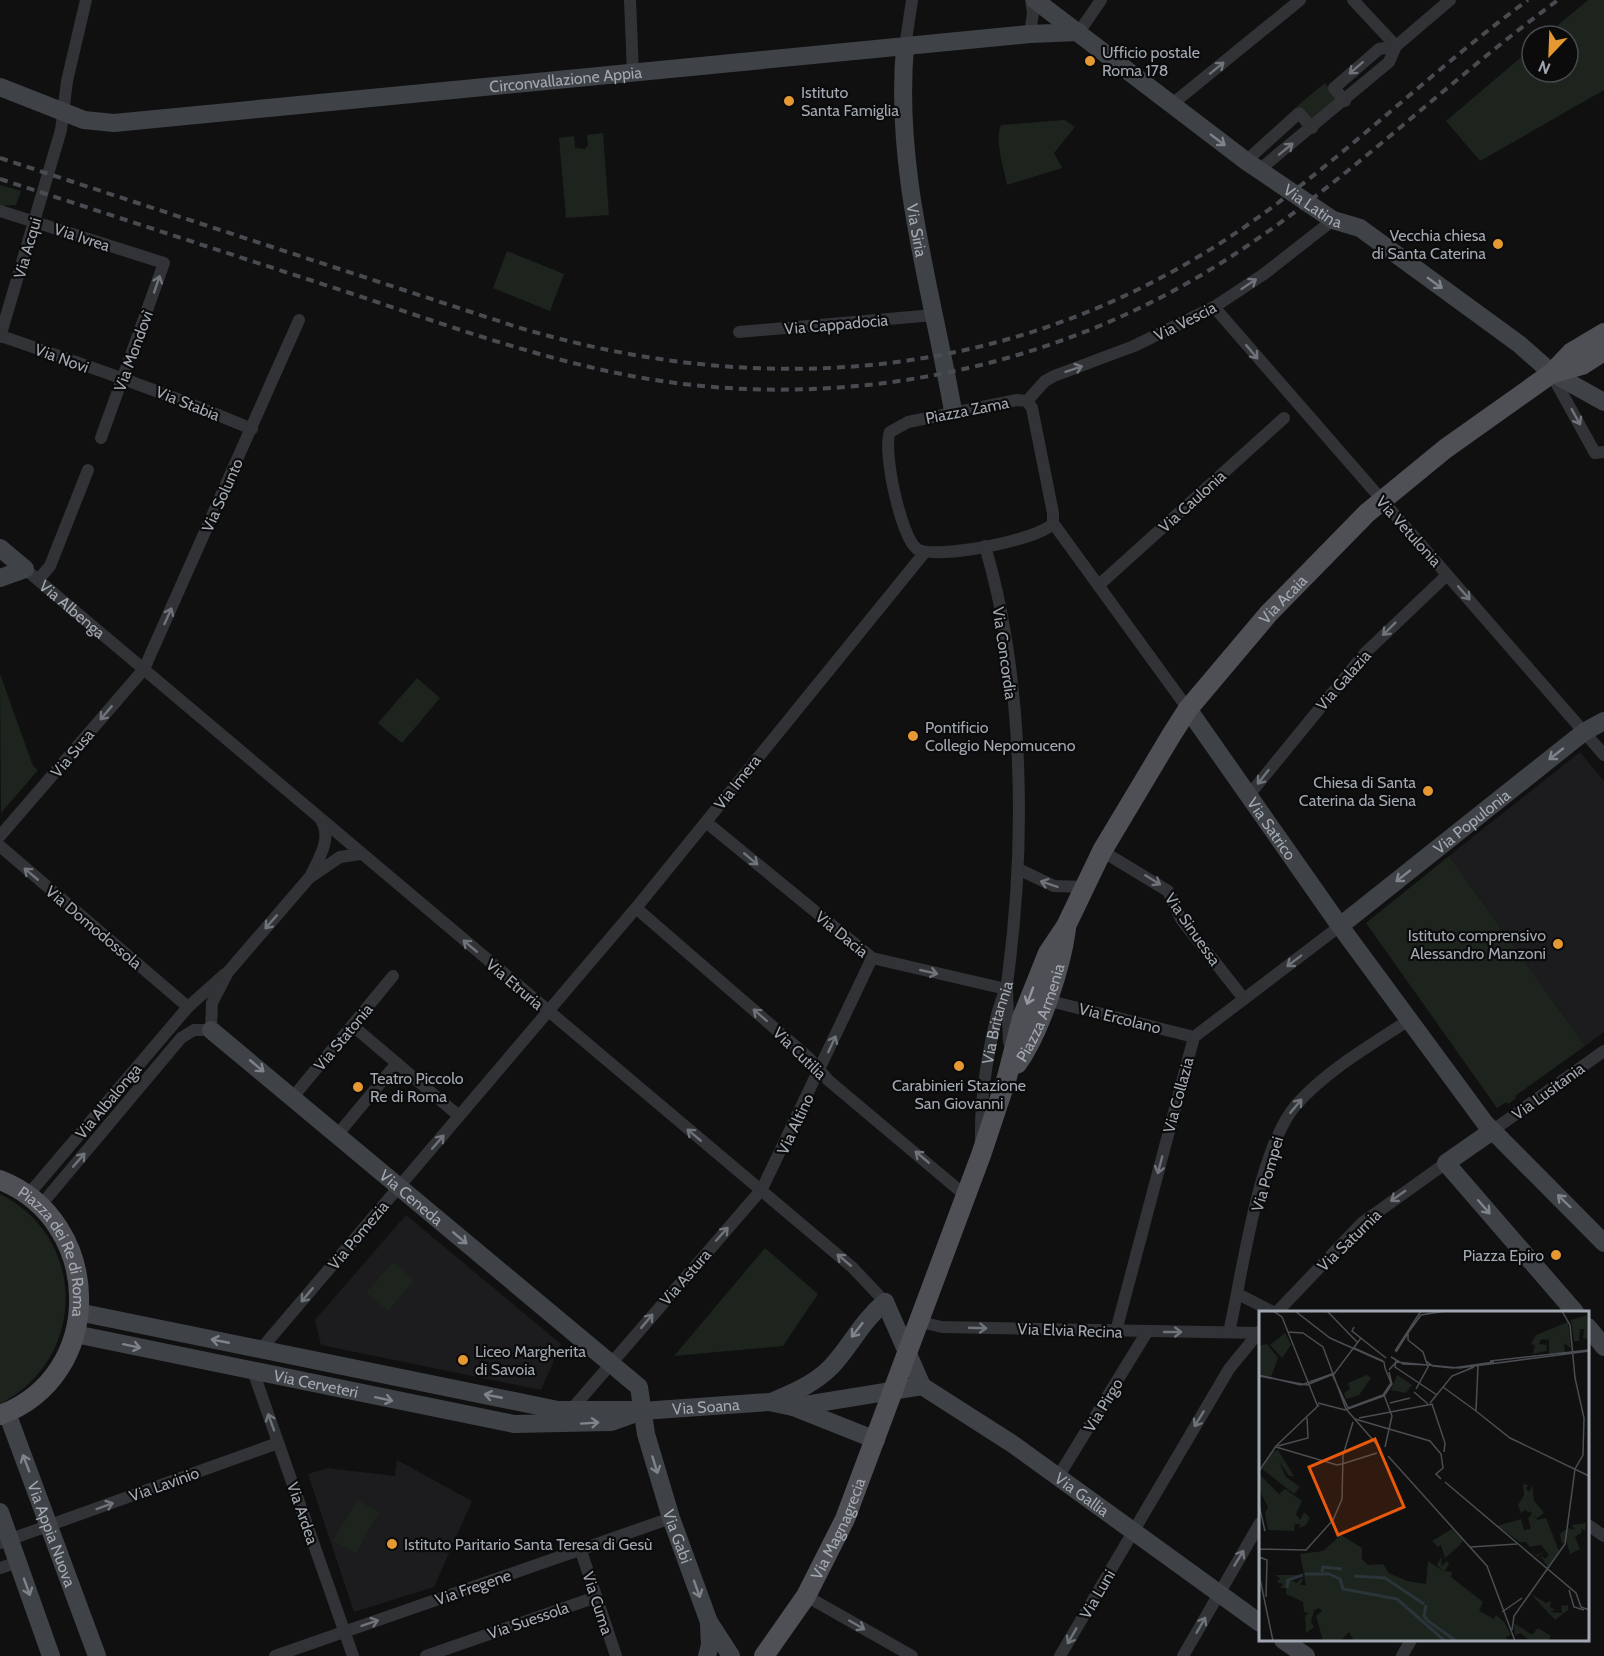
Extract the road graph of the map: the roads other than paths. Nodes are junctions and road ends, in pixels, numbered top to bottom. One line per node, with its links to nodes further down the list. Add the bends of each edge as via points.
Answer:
1 (86, 0): 16 (street, Via Acqui)
2 (630, 0): 13 (street)
3 (912, 0): 12 (street)
4 (1033, 0): 9 (street, Via Latina); 10 (street)
5 (1101, 0): 9 (street)
6 (1300, 0): 15 (street, one-way to 6)
7 (1353, 0): 11 (street)
8 (1450, 0): 11 (street)
9 (1079, 32): 10 (street, Circonvallazione Appia); 15 (street, Via Latina)
10 (1030, 34): 12 (street, Circonvallazione Appia)
11 (1396, 46): 17 (street, via 1379,49 1334,88 1345,101)
12 (905, 47): 13 (street, Circonvallazione Appia); 24 (street, Via Siria, via 902,94 914,216)
13 (633, 73): 16 (street, Circonvallazione Appia, via 102,124)
14 (0, 87): 16 (street)
15 (1171, 105): 18 (street, Via Latina, one-way to 18)
16 (63, 112): 20 (street, Via Acqui)
17 (1312, 128): 18 (street, one-way to 17); 18 (street, via 1299,113)
18 (1258, 169): 21 (street, Via Latina)
19 (0, 210): 20 (street, Via Ivrea)
20 (36, 217): 22 (street, Via Ivrea); 28 (street, Via Acqui)
21 (1330, 218): 23 (street, Via Vescia, one-way to 21, via 1264,274); 30 (street, Via Latina, one-way to 30, via 1360,228 1519,345)
22 (164, 263): 31 (street, Via Mondovì, one-way to 22)
23 (1214, 307): 32 (street, Via Vescia, one-way to 23, via 1045,381 1134,346); 40 (street, Via Vetulonia, one-way to 40)
24 (934, 315): 26 (street, Via Cappadocia); 34 (street, Via Siria)
25 (299, 320): 36 (street, Via Solunto)
26 (739, 332)
27 (1604, 333): 30 (main road, via 1572,352)
28 (0, 337): 31 (street, Via Novi)
29 (1604, 351): 30 (main road, via 1581,365)
30 (1552, 374): 33 (street, Via Latina); 38 (street, one-way to 38, via 1595,453); 40 (main road, Via Acaia, via 1445,449)
31 (124, 379): 36 (street, Via Stabia); 37 (street, Via Mondovì)
32 (1027, 401): 34 (street, Piazza Zama); 41 (street, Piazza Zama, via 1032,408)
33 (1604, 402)
34 (952, 403): 44 (street, Piazza Zama, via 902,424 890,432 887,440 904,530 913,545)
35 (1284, 418): 48 (street, Via Caulonia)
36 (252, 429): 49 (street, Via Solunto, one-way to 36)
37 (101, 438)
38 (1604, 452)
39 (88, 470): 45 (street, via 50,566)
40 (1381, 500): 46 (street, Via Vetulonia); 50 (main road, Via Acaia, via 1269,613)
41 (1053, 523): 42 (street, via 1040,533); 48 (street, Via Satrico)
42 (985, 546): 44 (street); 61 (street, Via Concordia, via 1009,668 1017,778)
43 (0, 548): 45 (street, Via Albenga)
44 (925, 552): 56 (street, Via Imera)
45 (32, 574): 47 (street); 49 (street, Via Albenga)
46 (1448, 575): 52 (street, Via Vetulonia, one-way to 52); 54 (street, Via Galazia, one-way to 54, via 1390,627 1352,668)
47 (0, 578)
48 (1100, 584): 50 (street, Via Satrico)
49 (144, 669): 55 (street, Via Etruria); 57 (street, Via Susa, one-way to 57)
50 (1188, 709): 54 (street, Via Satrico); 59 (main road, Via Acaia)
51 (1604, 721): 52 (street, Via Populonia)
52 (1584, 732): 53 (street, Via Vetulonia); 66 (street, Via Populonia, one-way to 66)
53 (1604, 755)
54 (1249, 795): 66 (street, Via Satrico)
55 (319, 818): 60 (street, Via Etruria); 62 (street, Via Albalonga, via 325,827 324,843)
56 (706, 822): 64 (street, Via Imera); 67 (street, Via Dacia, one-way to 67)
57 (0, 836)
58 (0, 846): 73 (street, Via Domodossola, one-way to 58)
59 (1102, 851): 63 (main road, Via Acaia); 71 (street, Via Sinuessa, one-way to 71, via 1168,891 1192,934)
60 (361, 854): 62 (street, Via Albalonga, via 340,857); 74 (street, Via Etruria, one-way to 60)
61 (1018, 870): 63 (street, one-way to 61, via 1053,886); 70 (street)
62 (309, 878): 68 (street, Via Albalonga, one-way to 68)
63 (1084, 887): 65 (main road, Piazza Armenia)
64 (636, 908): 74 (street, Via Imera); 82 (street, Via Cutilia, one-way to 64)
65 (1066, 926): 72 (main road, Piazza Armenia, via 1062,956); 83 (main road, Piazza Armenia, one-way to 83, via 1052,945 1034,984)
66 (1340, 926): 71 (street, Via Collazia, one-way to 71); 75 (street, Via Satrico)
67 (872, 958): 70 (street, Via Dacia, one-way to 70); 82 (street, Via Altino, one-way to 67)
68 (228, 972): 73 (street, Via Albalonga); 77 (street, Via Albalonga, via 212,1003)
69 (393, 976): 76 (street, Via Statonia)
70 (1006, 989): 83 (street, Via Britannia, via 1010,1024); 88 (street, Via Britannia, via 996,1017 982,1092)
71 (1244, 999): 78 (street, Via Collazia)
72 (1046, 1000): 78 (street, Via Ercolano); 83 (main road, Piazza Armenia, via 1031,1038)
73 (188, 1007): 79 (street, Via Albalonga); 94 (street, Via Albalonga)
74 (548, 1011): 85 (street, Via Pomezia); 92 (street, Via Etruria, one-way to 74)
75 (1409, 1020): 86 (street, Via Satrico); 96 (street, Via Pompei, one-way to 75, via 1269,1160 1287,1118 1318,1083)
76 (353, 1026): 81 (street); 84 (street, Via Statonia)
77 (211, 1030): 79 (street, via 194,1030); 84 (street, Via Ceneda, one-way to 84)
78 (1194, 1037): 104 (street, Via Collazia, one-way to 104)
79 (181, 1038): 94 (street, Via Albalonga, one-way to 79)
80 (1604, 1050): 86 (street, Via Lusitania)
81 (398, 1063): 85 (street); 87 (street)
82 (820, 1070): 92 (street, Via Altino); 93 (street, Via Cutilia, one-way to 82)
83 (1007, 1077): 88 (main road, Via Britannia)
84 (293, 1096): 87 (street, Via Ceneda)
85 (459, 1116): 91 (street, Via Pomezia, one-way to 85)
86 (1492, 1131): 89 (street); 95 (street, one-way to 86)
87 (338, 1134): 91 (street, Via Ceneda)
88 (981, 1155): 93 (main road, Via Britannia)
89 (1446, 1162): 99 (street, Via Saturnia, one-way to 99, via 1362,1223); 100 (street, one-way to 100)
90 (0, 1180): 94 (main road, Piazza dei Re di Roma)
91 (400, 1186): 111 (street, Via Pomezia, one-way to 111); 115 (street, Via Ceneda, one-way to 115)
92 (761, 1191): 97 (street, Via Etruria, one-way to 92, via 852,1267); 115 (street, Via Astura, one-way to 92)
93 (966, 1196): 102 (main road, Via Britannia)
94 (35, 1200): 101 (main road, Piazza dei Re di Roma, via 62,1232 74,1259)
95 (1604, 1243)
96 (1238, 1294): 98 (street); 106 (street, Via Pompei)
97 (885, 1302): 102 (street); 112 (street); 114 (street, one-way to 114, via 861,1325)
98 (1273, 1311)
99 (1276, 1311)
100 (1574, 1311)
101 (78, 1312): 109 (main road, Piazza dei Re di Roma); 111 (street, Via Cerveteri, one-way to 101)
102 (920, 1322): 104 (street, Via Elvia Recina, one-way to 104, via 942,1327); 112 (main road, Via Britannia)
103 (1589, 1329): 110 (street)
104 (1116, 1331): 105 (street, Via Elvia Recina)
105 (1147, 1332): 106 (street, Via Elvia Recina, one-way to 106); 130 (street, Via Pirgo)
106 (1225, 1332): 107 (street, Via Elvia Recina)
107 (1259, 1332)
108 (1259, 1333): 136 (street, one-way to 136, via 1229,1369)
109 (75, 1334): 116 (street, Via Cerveteri, one-way to 116); 125 (main road, Piazza dei Re di Roma, via 51,1379 25,1403)
110 (1604, 1347)
111 (261, 1349): 113 (street, Via Cerveteri)
112 (909, 1352): 118 (street); 119 (main road, Via Magnagrecia)
113 (293, 1356): 117 (street); 122 (street, Via Cerveteri, one-way to 113)
114 (835, 1363): 120 (street); 121 (street)
115 (611, 1364): 123 (street, Via Astura); 124 (street, Via Ceneda, via 639,1387)
116 (252, 1371): 117 (street, Via Cerveteri); 129 (street, Via Ardea, one-way to 116)
117 (288, 1379): 126 (street, Via Cerveteri, one-way to 126, via 496,1422)
118 (922, 1386): 119 (street); 130 (street, Via Gallia)
119 (895, 1391): 120 (street); 128 (main road, Via Magnagrecia)
120 (834, 1398): 121 (street); 127 (street, via 833,1413)
121 (792, 1400): 124 (street, Via Soana); 127 (street)
122 (534, 1405): 123 (street, Via Cerveteri); 126 (street, via 539,1415)
123 (571, 1410): 124 (street, Via Cerveteri)
124 (642, 1411): 126 (street, Via Cerveteri, one-way to 124, via 610,1422); 132 (street, Via Gabi, one-way to 132)
125 (3, 1414): 134 (street, Via Appia Nuova, one-way to 125)
126 (535, 1426)
127 (842, 1426): 128 (street)
128 (876, 1440): 143 (main road, Via Magnagrecia, via 841,1528)
129 (278, 1443): 134 (street, Via Lavinio, one-way to 129); 147 (street, Via Ardea)
130 (1058, 1477): 136 (street, Via Gallia)
131 (0, 1512): 138 (street)
132 (671, 1518): 139 (street, Via Fregene); 145 (street, Via Gabi, one-way to 145)
133 (1259, 1524): 142 (street, one-way to 133)
134 (50, 1526): 138 (street, Via Lavinio); 151 (street, Via Appia Nuova)
135 (1589, 1526): 137 (street)
136 (1134, 1532): 142 (street, Via Gallia); 160 (street, Via Luni, one-way to 160)
137 (1604, 1536)
138 (5, 1541): 140 (street)
139 (581, 1551): 144 (street, Via Cuma); 147 (street, Via Fregene, one-way to 139)
140 (18, 1562): 141 (street); 150 (street, one-way to 150)
141 (0, 1568)
142 (1218, 1593): 146 (street, Via Gallia); 161 (street, one-way to 142)
143 (806, 1596): 158 (main road, Via Magnagrecia); 159 (street, one-way to 159)
144 (596, 1597): 149 (street, Via Suessola); 155 (street, Via Cuma)
145 (709, 1622): 156 (street, via 711,1642); 157 (street, Via Gabi)
146 (1259, 1622)
147 (344, 1631): 152 (street, Via Fregene); 153 (street, Via Ardea)
148 (1410, 1641): 162 (street)
149 (458, 1651): 154 (street, Via Suessola)
150 (51, 1656)
151 (97, 1656)
152 (275, 1656)
153 (353, 1656)
154 (426, 1656)
155 (616, 1656)
156 (707, 1656)
157 (731, 1656)
158 (764, 1656)
159 (912, 1656)
160 (1060, 1656)
161 (1183, 1656)
162 (1402, 1656)

